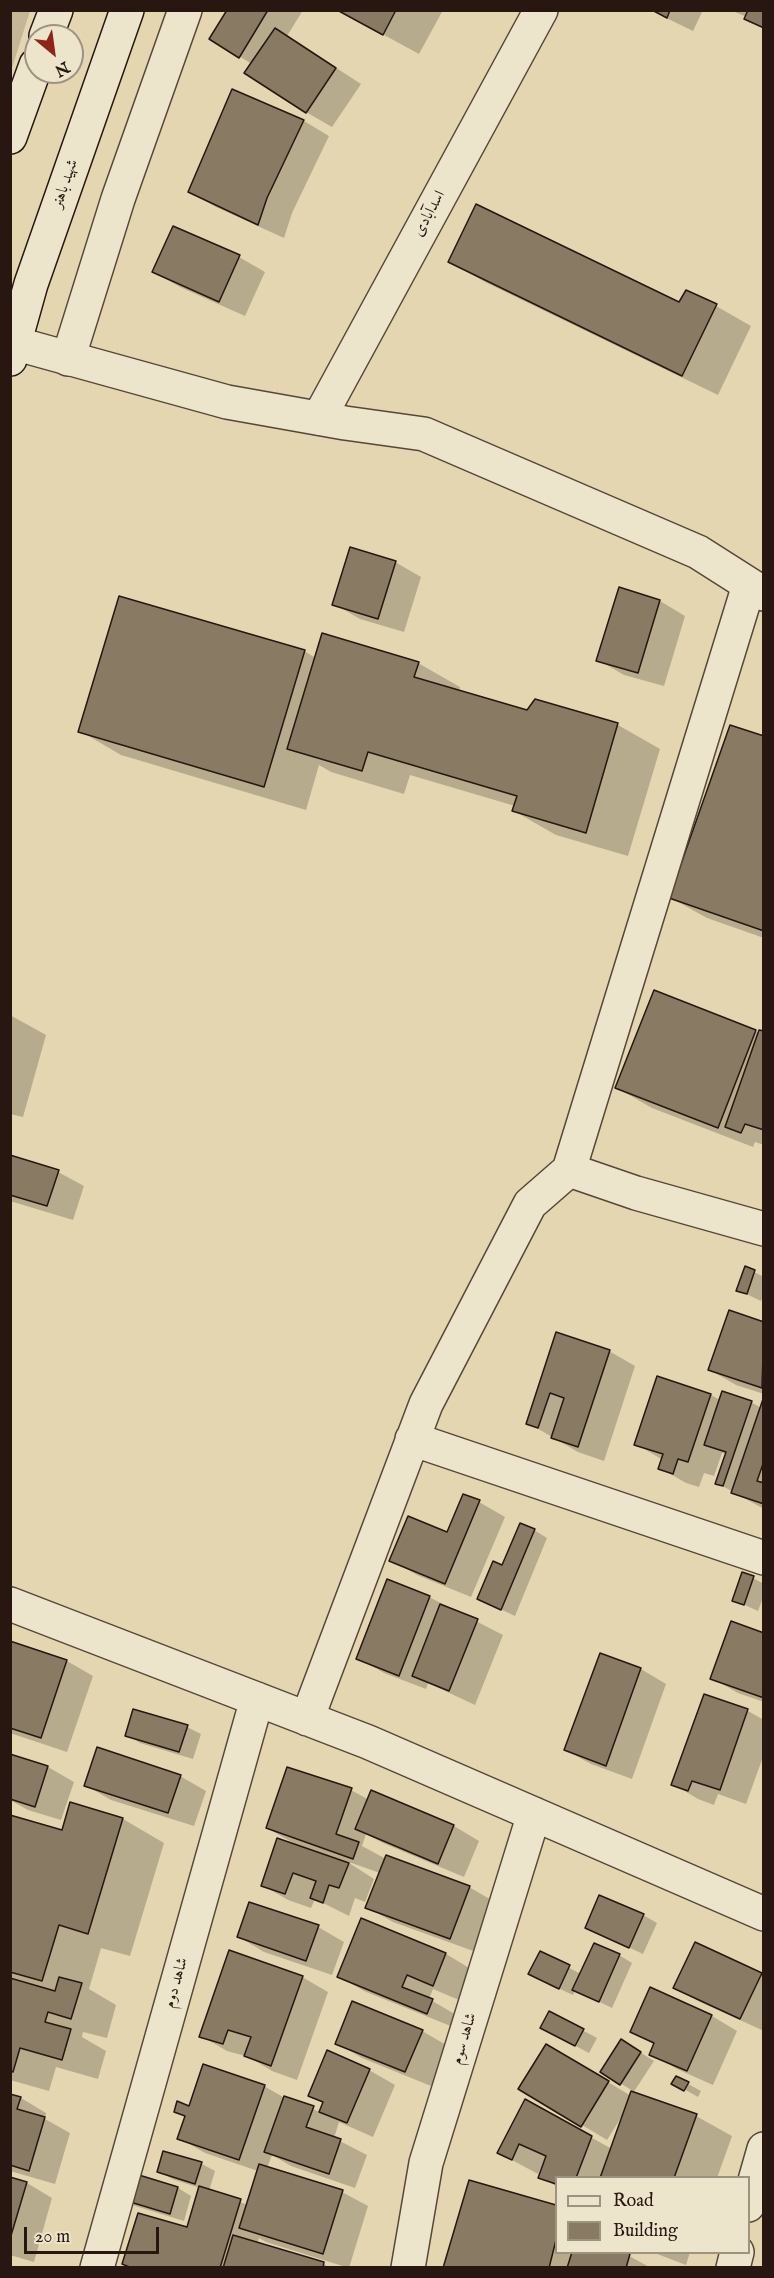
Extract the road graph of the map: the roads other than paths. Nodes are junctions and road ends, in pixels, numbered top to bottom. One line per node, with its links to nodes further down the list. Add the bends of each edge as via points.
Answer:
1 (127, 10): 6 (street, شهید باهنر)
2 (185, 10): 7 (street, via 118,199)
3 (541, 10): 8 (street, اسدآبادی)
4 (29, 84): 5 (street)
5 (10, 137)
6 (12, 349): 7 (street)
7 (68, 359): 8 (street, via 227,402)
8 (319, 418): 9 (street, via 424,434 698,552)
9 (756, 590): 10 (street)
10 (569, 1170): 11 (street); 12 (street, via 530,1204 426,1404)
11 (764, 1229)
12 (412, 1439): 13 (street); 16 (street)
13 (764, 1558)
14 (10, 1604): 15 (street)
15 (257, 1699): 16 (street); 21 (street, شاهد دوم)
16 (306, 1719): 17 (street)
17 (534, 1814): 18 (street); 22 (street, شاهد سوم, via 426,2163)
18 (764, 1914)
19 (764, 2149): 20 (street)
20 (750, 2198)
21 (97, 2268)
22 (408, 2268)

